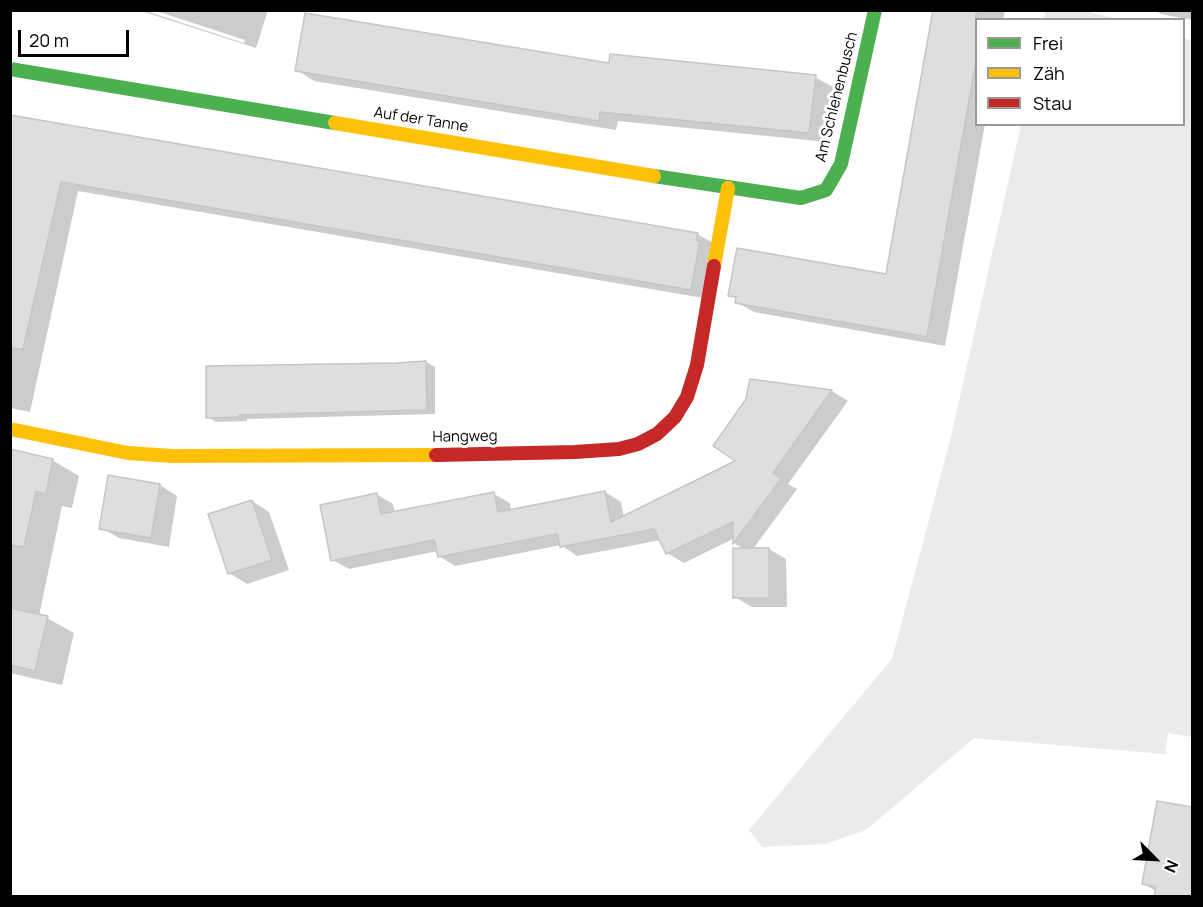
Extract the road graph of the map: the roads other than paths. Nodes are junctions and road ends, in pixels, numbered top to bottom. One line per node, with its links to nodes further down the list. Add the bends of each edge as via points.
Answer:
1 (875, 10): 4 (street, Am Schlehenbusch, via 841,164)
2 (10, 69): 3 (street, Auf der Tanne)
3 (728, 188): 4 (street, Auf der Tanne, via 801,198); 5 (street, Hangweg, via 697,365 687,397 675,417 657,434 638,444 575,452 172,456 128,453)
4 (826, 190)
5 (10, 429)

